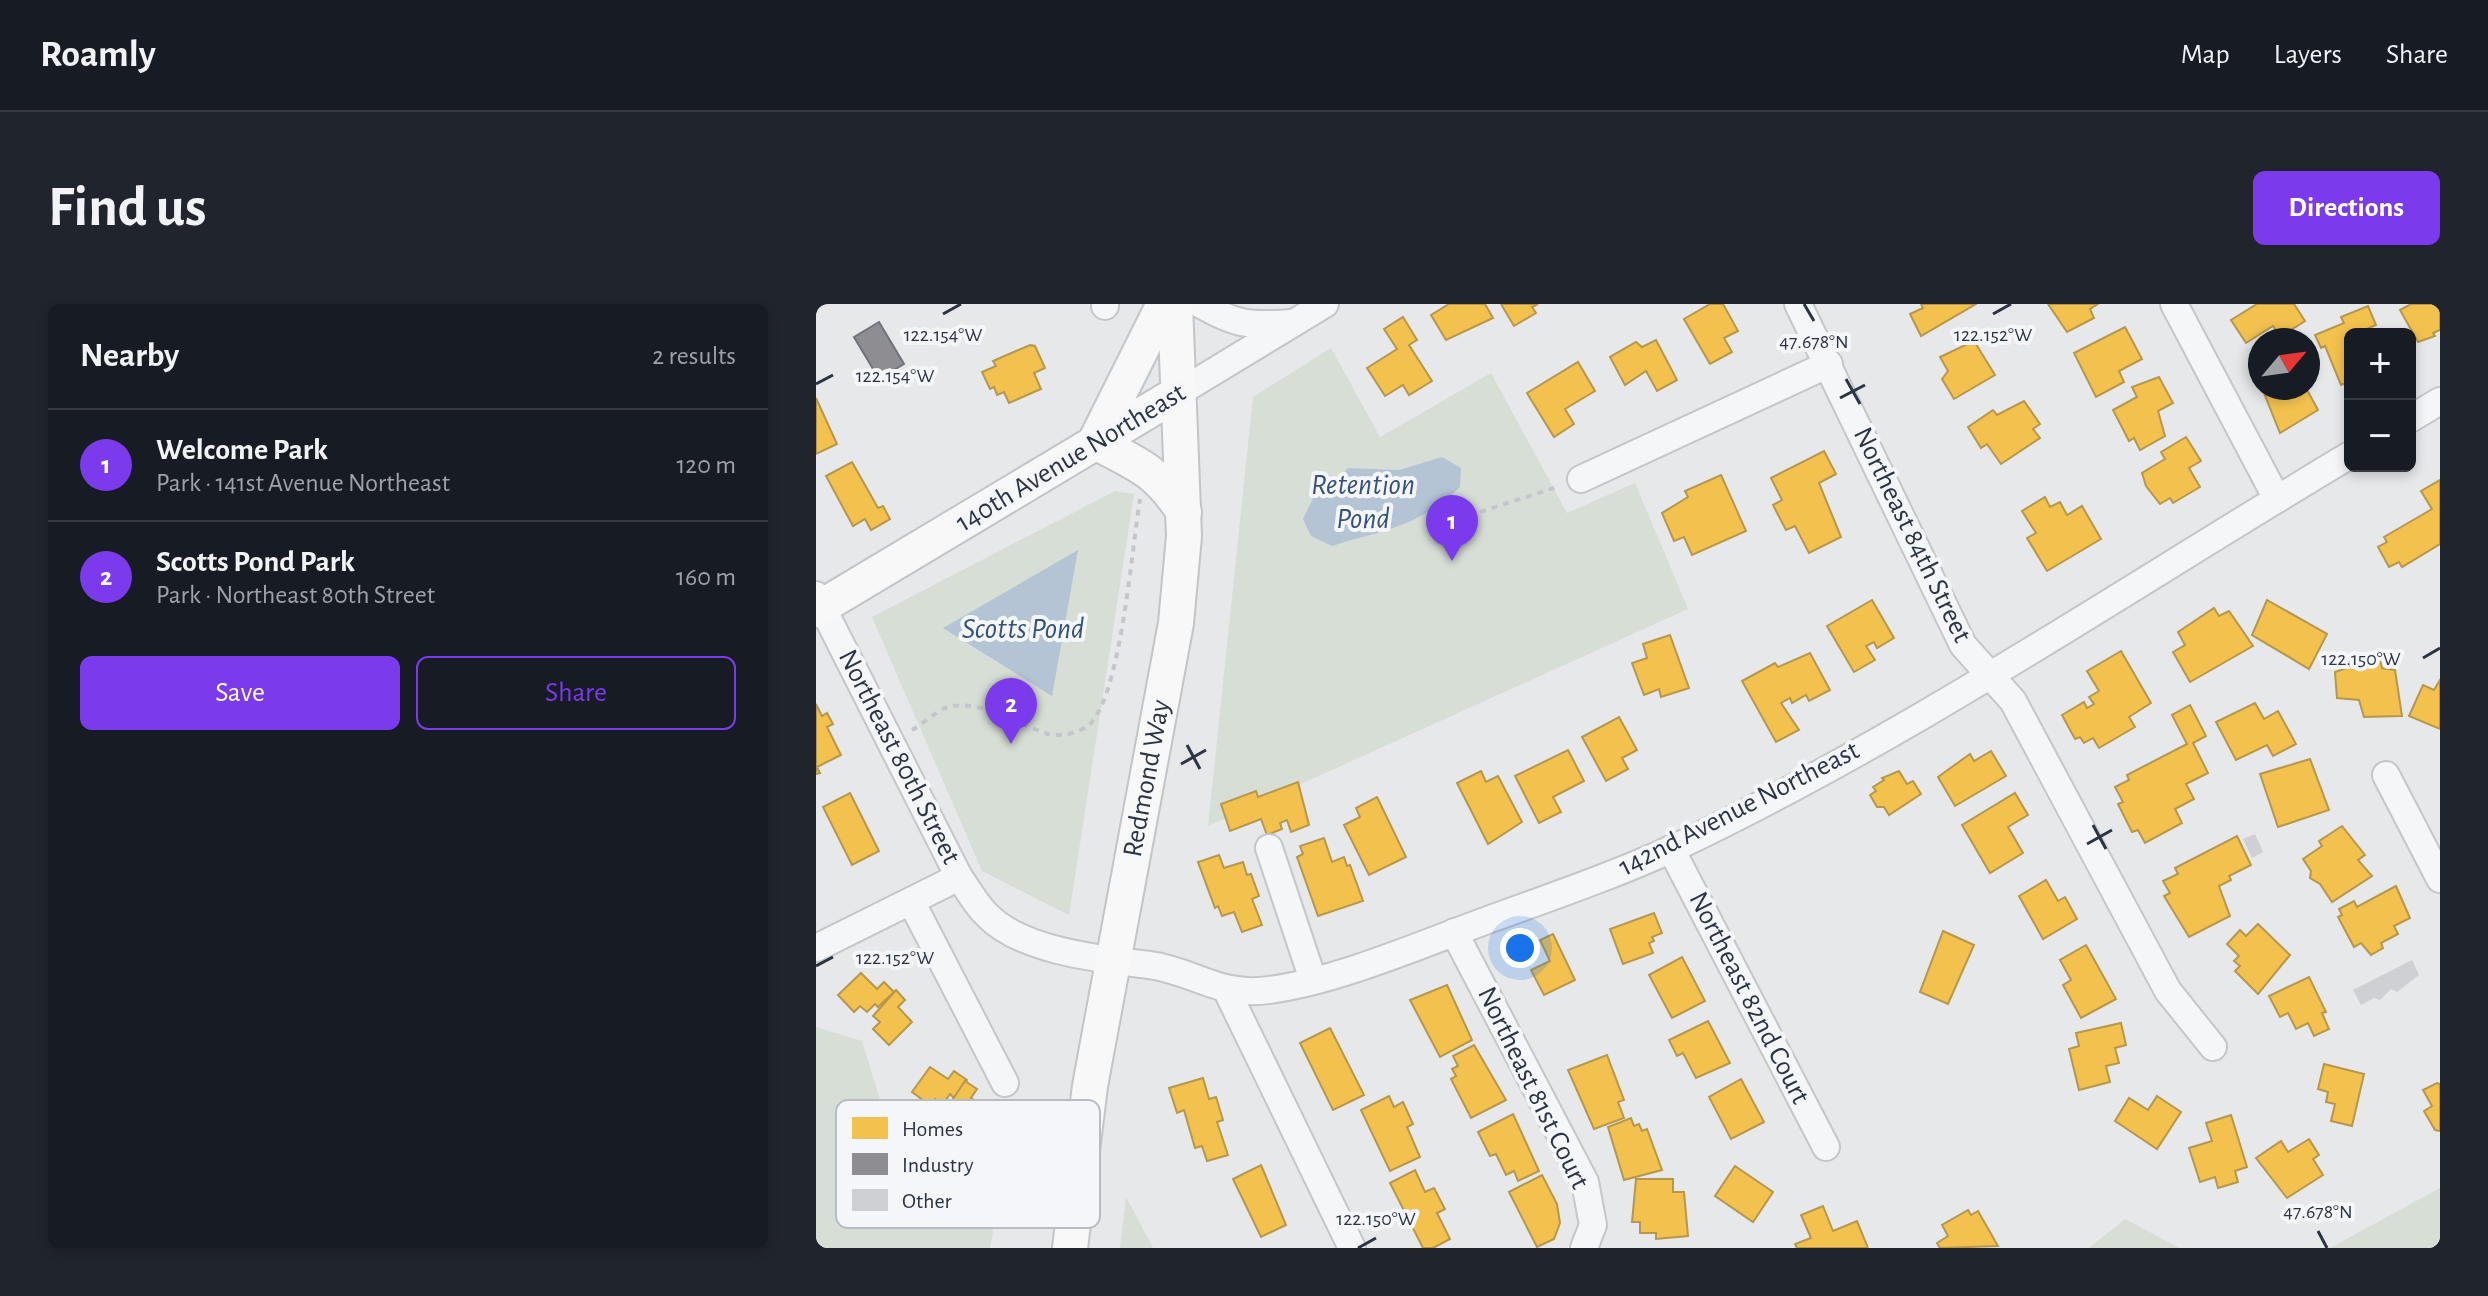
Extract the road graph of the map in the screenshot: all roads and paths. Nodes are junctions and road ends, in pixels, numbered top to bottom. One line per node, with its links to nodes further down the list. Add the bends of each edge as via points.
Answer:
1 (1164, 304): 12 (main road)
2 (1175, 304): 9 (main road, Redmond Way)
3 (1200, 304): 7 (street, via 1248,326)
4 (1325, 304): 7 (street, 140th Avenue Northeast)
5 (1798, 304): 8 (street, Northeast 84th Street)
6 (2174, 304): 16 (street)
7 (1295, 322): 9 (street, 140th Avenue Northeast)
8 (1829, 364): 14 (street); 20 (street, Northeast 84th Street, via 1963,645)
9 (1180, 392): 12 (main road, 140th Avenue Northeast); 17 (main road, Redmond Way)
10 (2440, 401): 11 (street)
11 (2416, 415)
12 (1095, 442): 17 (main road, via 1139,462 1167,486); 19 (main road, 140th Avenue Northeast)
13 (2344, 459): 16 (street, 142nd Avenue Northeast)
14 (1581, 479): 18 (path)
15 (1141, 495): 21 (path, via 1124,617 1107,690 1090,724 1052,735 986,709 947,707)
16 (2277, 499): 20 (street, 142nd Avenue Northeast)
17 (1184, 512): 31 (main road, Redmond Way, via 1176,623)
18 (1446, 523)
19 (818, 604): 25 (street, Northeast 80th Street)
20 (1989, 675): 24 (street, 142nd Avenue Northeast, via 1813,776); 34 (street, Northeast 84th Street, via 2013,701 2168,991)
21 (907, 733)
22 (2386, 775): 26 (street)
23 (1269, 848): 32 (street)
24 (1671, 849): 29 (street, 142nd Avenue Northeast); 37 (street, Northeast 82nd Court)
25 (959, 877): 27 (street); 28 (street, Northeast 80th Street)
26 (2440, 879)
27 (912, 903): 30 (street); 35 (street)
28 (987, 915): 31 (street, 142nd Avenue Northeast, via 1034,943)
29 (1454, 932): 32 (street, 142nd Avenue Northeast); 41 (street, Northeast 81st Court, via 1585,1182 1593,1225)
30 (816, 948)
31 (1112, 961): 33 (street, 142nd Avenue Northeast, via 1167,967); 36 (main road, Redmond Way)
32 (1313, 980): 33 (street, 142nd Avenue Northeast, via 1268,990)
33 (1227, 991): 40 (street)
34 (2213, 1047)
35 (1005, 1083)
36 (1088, 1100)
37 (1826, 1147)
38 (1072, 1228): 39 (main road, Redmond Way)
39 (1070, 1248)
40 (1352, 1248)
41 (1584, 1248)

